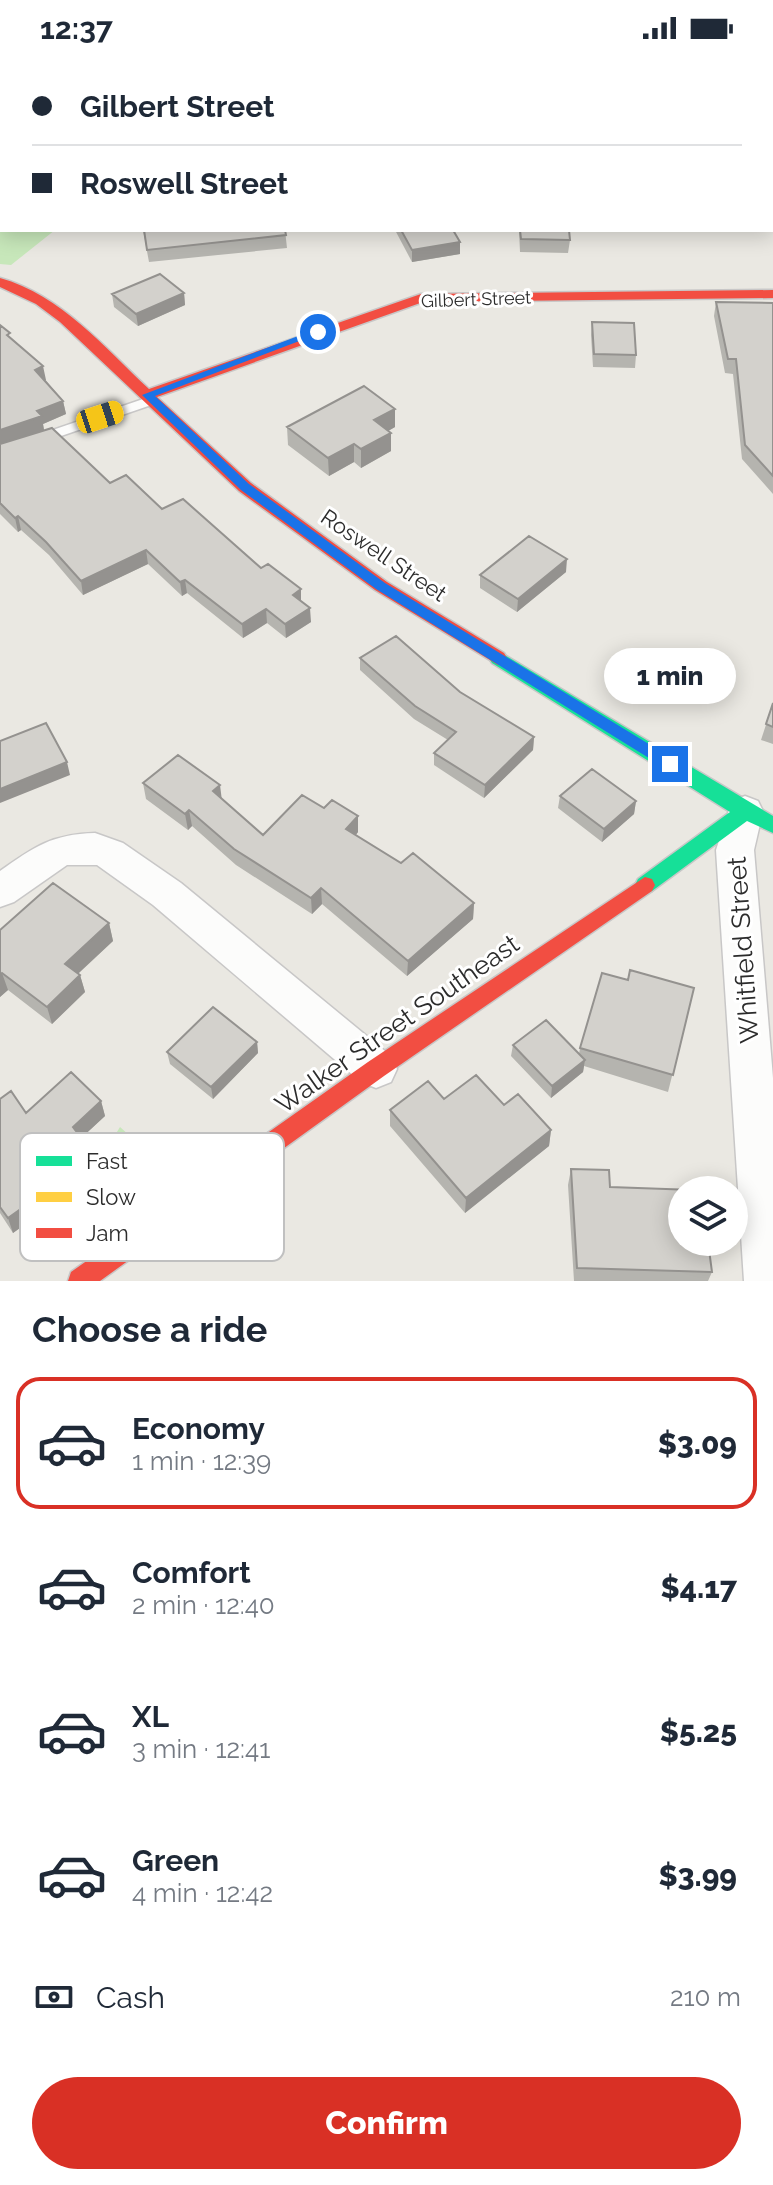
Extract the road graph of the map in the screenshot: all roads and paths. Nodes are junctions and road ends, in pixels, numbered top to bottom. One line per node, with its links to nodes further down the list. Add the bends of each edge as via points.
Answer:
1 (0, 282): 3 (street, Roswell Street, via 65,319)
2 (773, 294): 3 (street, Gilbert Street, via 421,298)
3 (150, 398): 4 (lane); 5 (street, Roswell Street, via 245,487 381,586)
4 (0, 453)
5 (759, 818): 7 (street, Walker Street Southeast, via 707,842); 11 (street, Whitfield Street, via 735,850)
6 (0, 891): 7 (street, via 67,849 95,848 110,854 167,894)
7 (376, 1069): 8 (street, Walker Street Southeast)
8 (284, 1135)
9 (108, 1261): 10 (street, Walker Street Southeast)
10 (80, 1281)
11 (767, 1281)

